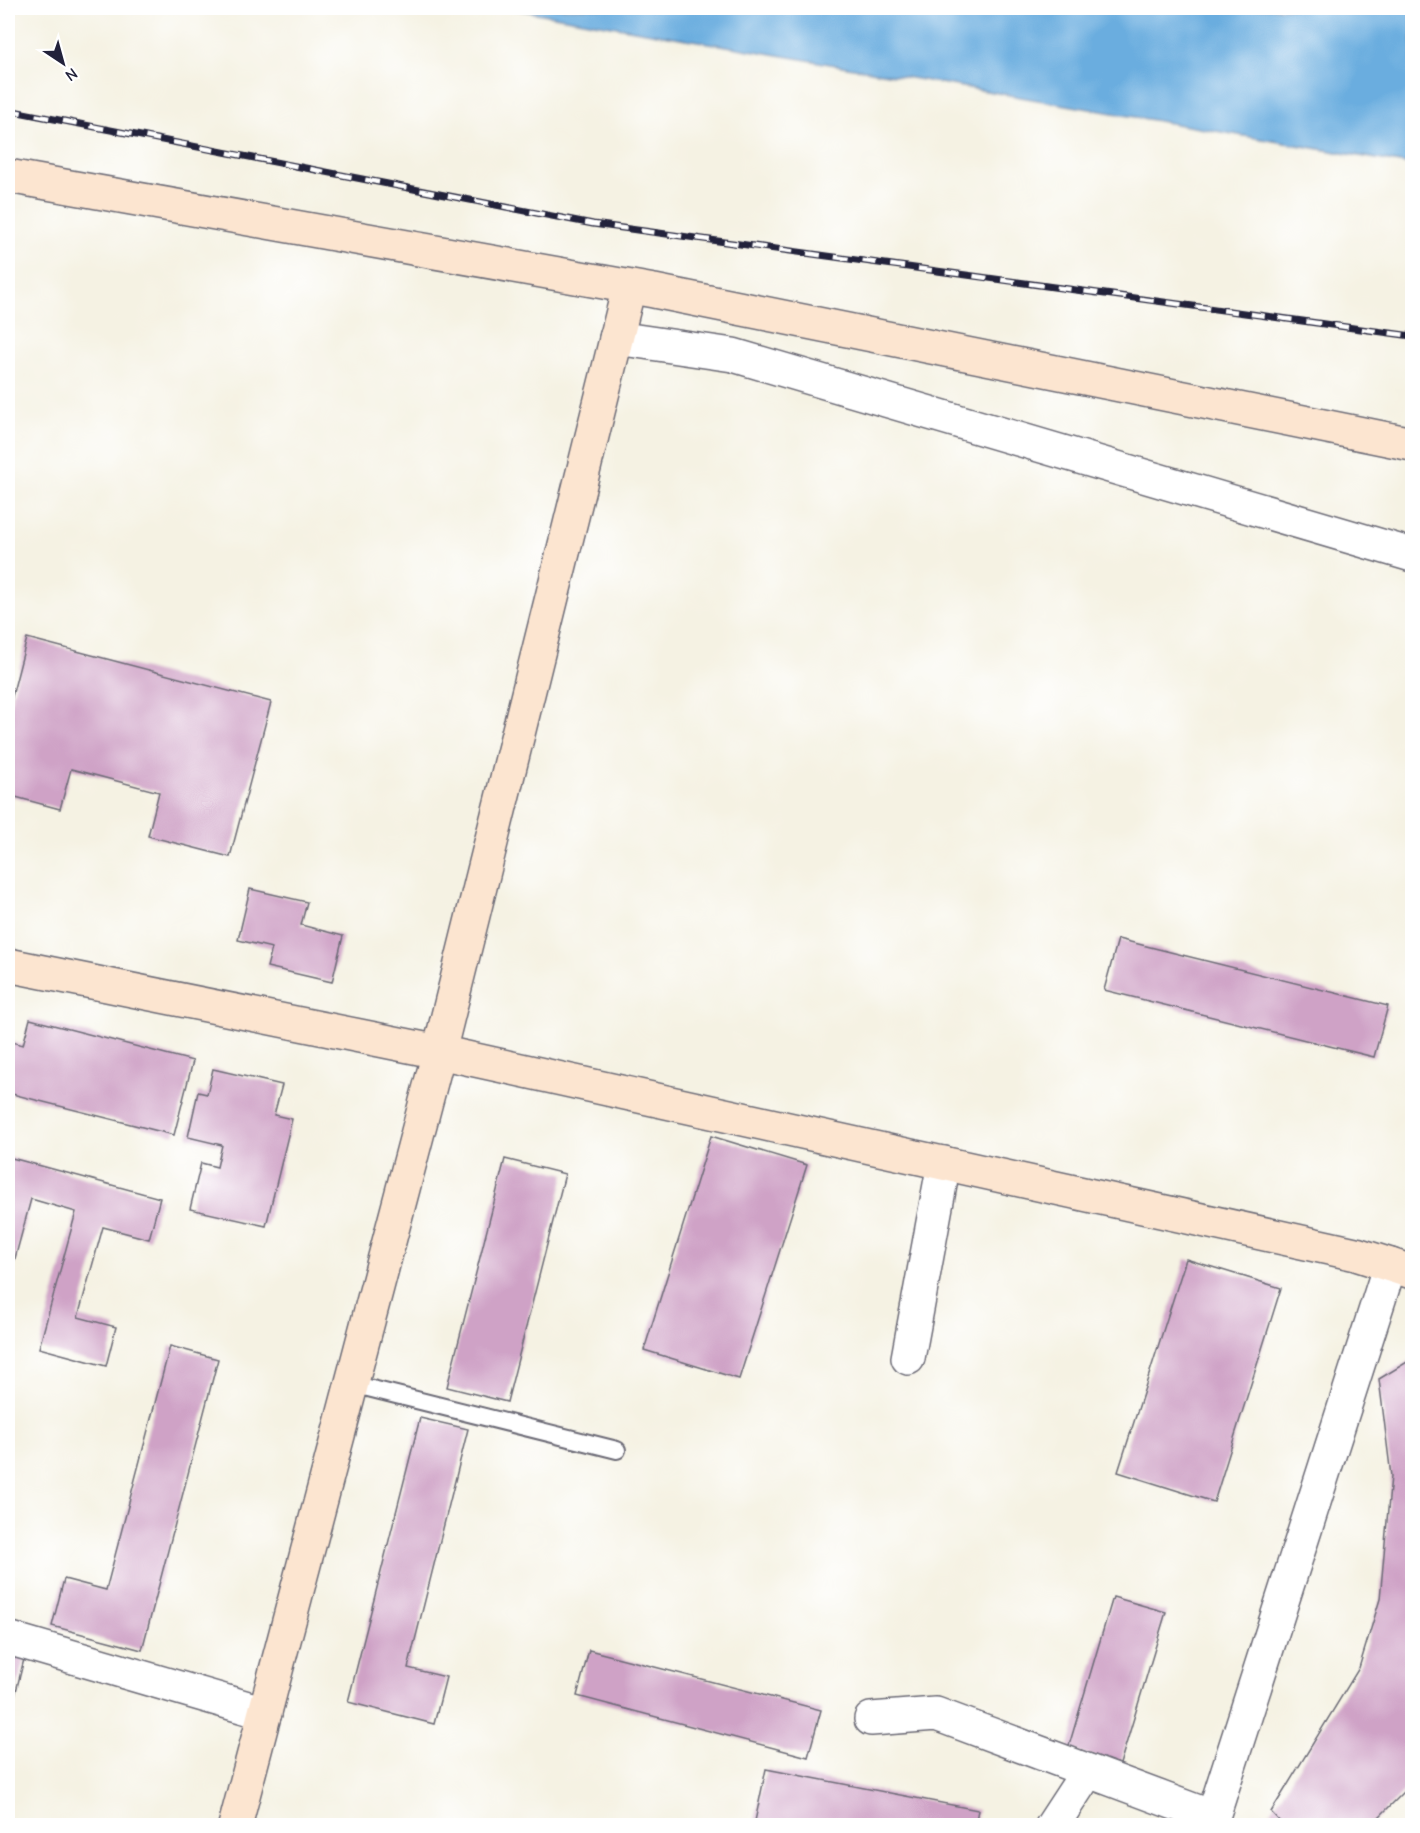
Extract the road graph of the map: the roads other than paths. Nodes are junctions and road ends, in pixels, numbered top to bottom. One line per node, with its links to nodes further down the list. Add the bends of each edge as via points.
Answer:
1 (8, 176): 2 (street)
2 (629, 286): 3 (street); 4 (street)
3 (616, 338): 5 (street, via 733,355); 7 (street)
4 (1413, 444)
5 (1413, 555)
6 (8, 965): 7 (street)
7 (439, 1052): 8 (street); 11 (street)
8 (944, 1163): 9 (street, via 1356,1254); 10 (street)
9 (1401, 1269): 17 (street)
10 (908, 1358)
11 (352, 1384): 12 (lane); 14 (street)
12 (617, 1450)
13 (8, 1638): 14 (street)
14 (265, 1713): 18 (street)
15 (871, 1719): 16 (street, via 936,1714)
16 (1088, 1771): 17 (street); 19 (street)
17 (1211, 1821)
18 (235, 1826)
19 (1052, 1826)

